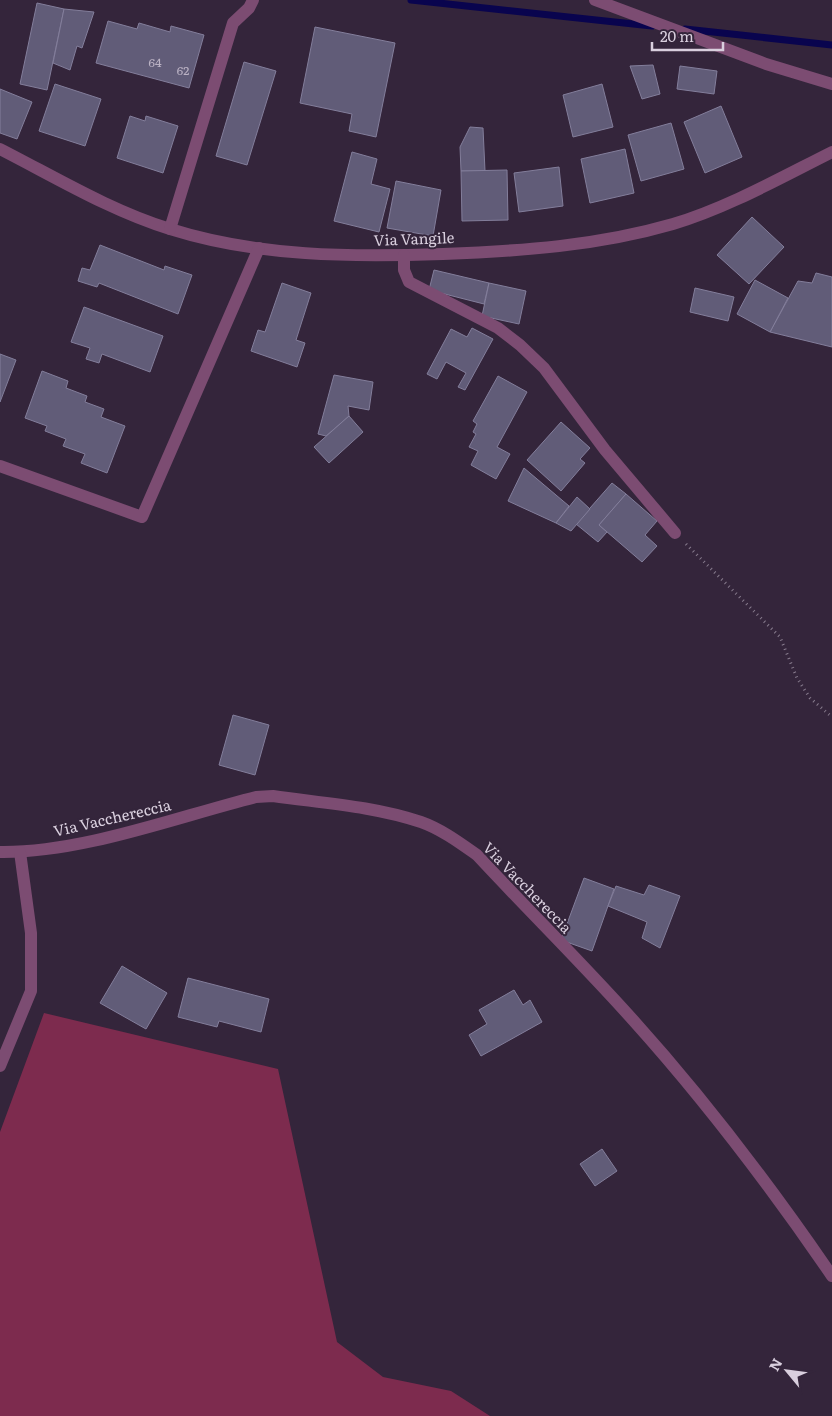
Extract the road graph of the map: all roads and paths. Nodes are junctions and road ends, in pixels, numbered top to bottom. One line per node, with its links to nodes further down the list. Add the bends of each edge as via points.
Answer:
1 (253, 0): 6 (street, via 233,23)
2 (595, 0): 3 (street, via 766,64)
3 (832, 84)
4 (0, 149): 6 (street, Via Vangile, via 101,200)
5 (832, 152): 8 (street, Via Vangile, via 715,208 674,224 641,232 530,250)
6 (170, 229): 7 (street, Via Vangile)
7 (259, 248): 8 (street, Via Vangile, via 312,255); 9 (street, via 142,517)
8 (404, 255): 10 (street, via 409,282 498,328 544,368 605,450)
9 (0, 466)
10 (675, 533): 11 (path, via 780,637 797,678 810,698)
11 (832, 718)
12 (0, 852): 13 (street, Via Vacchereccia)
13 (20, 852): 14 (street, via 31,933 30,991); 15 (street, Via Vacchereccia, via 134,831 256,797 273,796 378,811 422,823 455,839 477,855 632,1018 771,1188)
14 (0, 1066)
15 (832, 1276)

